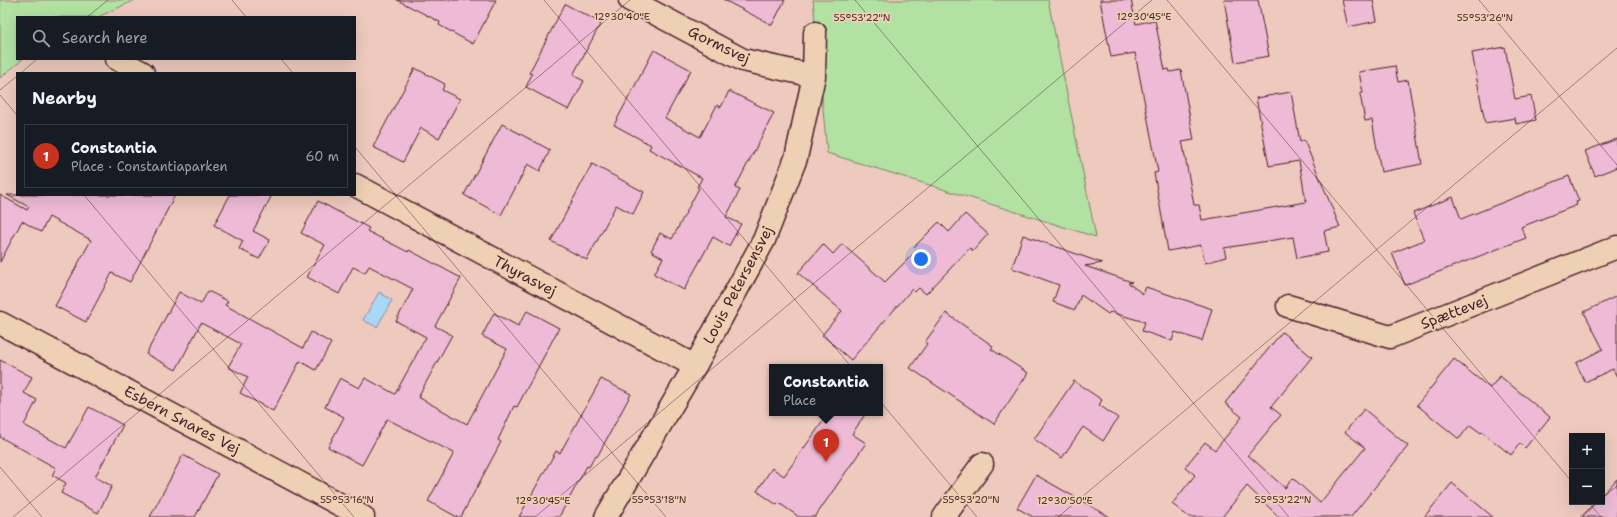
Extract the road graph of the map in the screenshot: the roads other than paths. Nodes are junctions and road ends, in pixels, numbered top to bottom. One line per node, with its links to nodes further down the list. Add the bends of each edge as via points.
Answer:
1 (630, 0): 5 (street, Gormsvej, via 743,60)
2 (815, 34): 5 (street, Louis Petersensvej)
3 (119, 60): 4 (street)
4 (141, 72)
5 (814, 76): 10 (street, Louis Petersensvej, via 796,158 764,240)
6 (356, 187): 10 (street, Thyrasvej)
7 (1617, 248): 8 (street, Spættevej, via 1390,337)
8 (1288, 306)
9 (0, 323): 12 (street, Esbern Snares Vej)
10 (695, 366): 13 (street, Louis Petersensvej)
11 (982, 464): 14 (street)
12 (363, 517)
13 (606, 517)
14 (944, 517)

